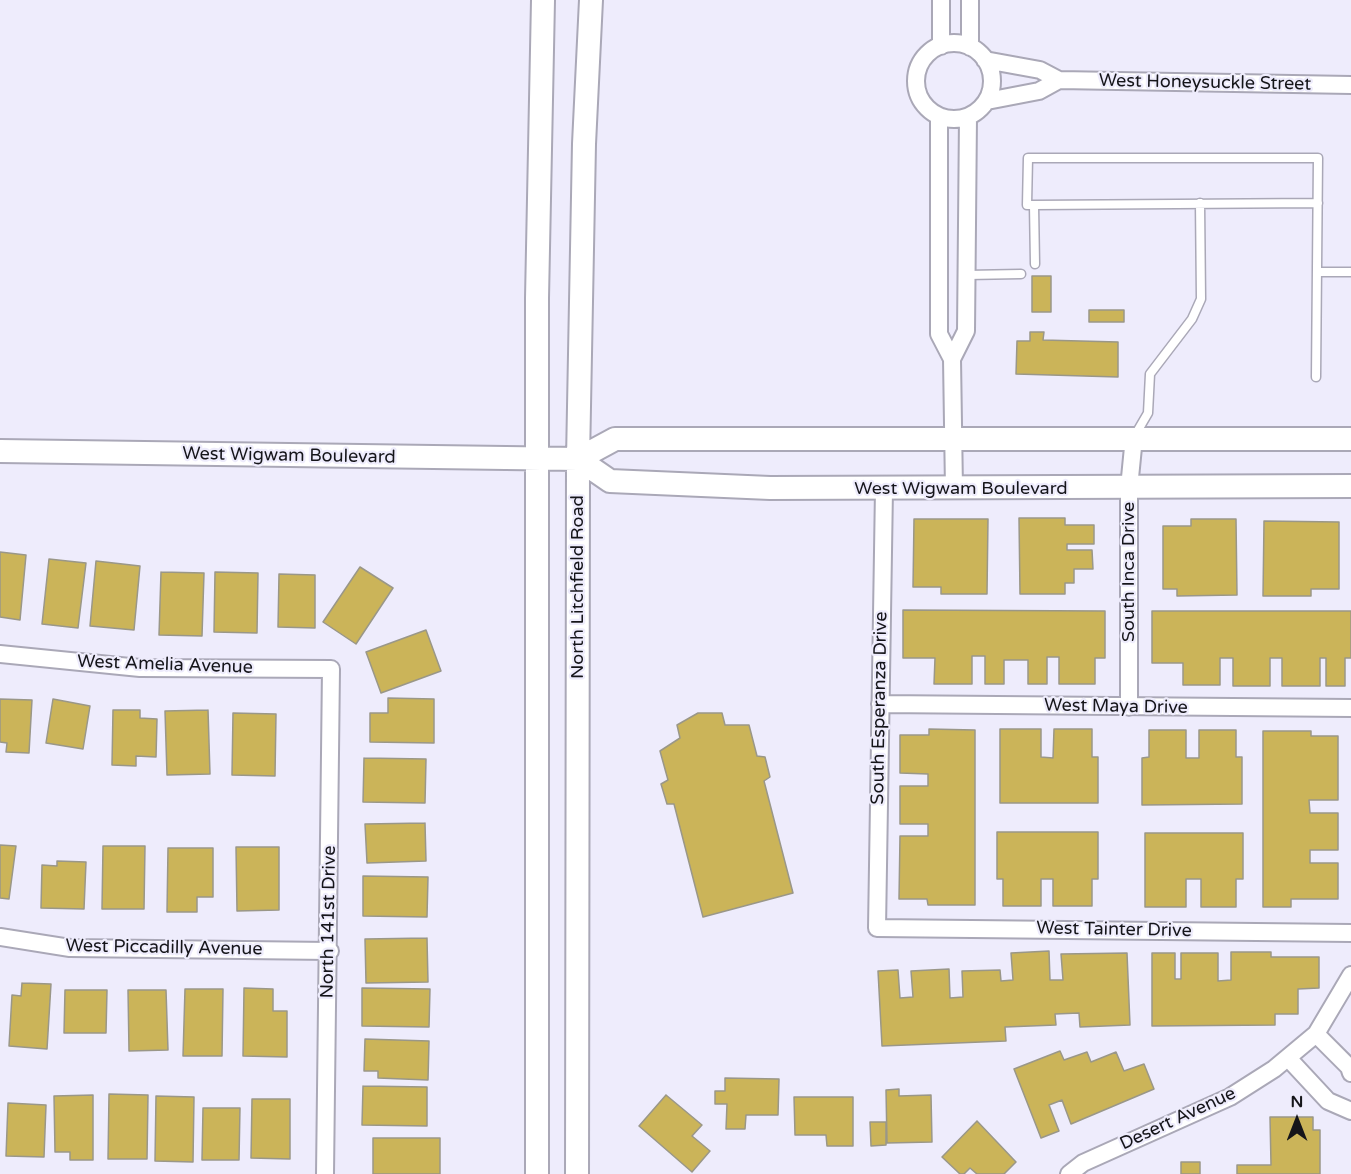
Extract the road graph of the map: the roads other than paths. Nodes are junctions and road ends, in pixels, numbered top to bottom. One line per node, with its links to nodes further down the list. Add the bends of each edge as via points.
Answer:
1 (543, 0): 27 (main road)
2 (591, 0): 28 (main road, North Litchfield Road)
3 (940, 0): 5 (street)
4 (970, 0): 6 (street)
5 (941, 46): 6 (street); 11 (street, via 926,56 916,80 921,100)
6 (970, 47): 7 (street)
7 (985, 60): 8 (street, West Honeysuckle Street, via 1040,70); 10 (street, via 992,81)
8 (1059, 80): 9 (street, West Honeysuckle Street); 10 (street, West Honeysuckle Street, via 1039,91)
9 (1351, 85)
10 (987, 101): 12 (street)
11 (939, 116): 12 (street); 21 (street, via 939,334)
12 (968, 117): 20 (street)
13 (1200, 203): 14 (lane); 15 (lane); 24 (lane, via 1201,299 1192,319 1150,374 1148,413)
14 (1318, 203): 15 (lane, via 1318,158 1028,158 1027,205); 17 (lane)
15 (1034, 205): 16 (lane)
16 (1035, 264)
17 (1318, 272): 18 (lane); 22 (lane)
18 (1351, 272)
19 (1021, 274): 20 (lane)
20 (967, 275): 21 (street, via 966,331)
21 (952, 359): 23 (street)
22 (1316, 377)
23 (953, 437): 24 (main road, West Wigwam Boulevard); 28 (main road, West Wigwam Boulevard, via 615,439); 32 (street)
24 (1134, 437): 25 (main road, West Wigwam Boulevard); 30 (street, South Inca Drive)
25 (1351, 439)
26 (0, 451): 27 (main road, West Wigwam Boulevard)
27 (536, 459): 28 (main road, West Wigwam Boulevard); 48 (main road)
28 (578, 459): 31 (main road, West Wigwam Boulevard, via 610,481); 49 (main road, North Litchfield Road)
29 (1351, 486): 30 (main road, West Wigwam Boulevard)
30 (1129, 488): 32 (main road, West Wigwam Boulevard); 36 (street, South Inca Drive)
31 (884, 489): 32 (main road, West Wigwam Boulevard); 35 (street, South Esperanza Drive)
32 (954, 489)
33 (0, 654): 34 (street, West Amelia Avenue, via 140,668)
34 (331, 669): 41 (street, North 141st Drive)
35 (880, 704): 36 (street, West Maya Drive); 38 (street, South Esperanza Drive)
36 (1128, 707): 37 (street, West Maya Drive)
37 (1351, 708)
38 (877, 928): 39 (street, West Tainter Drive)
39 (1351, 933)
40 (0, 937): 41 (street, West Piccadilly Avenue, via 70,948)
41 (330, 951): 47 (street, North 141st Drive)
42 (1351, 975): 43 (street, Desert Avenue)
43 (1316, 1034): 44 (street, Desert Avenue); 45 (street)
44 (1288, 1058): 46 (street, via 1328,1101); 50 (street, Desert Avenue, via 1230,1097 1083,1163)
45 (1351, 1073)
46 (1351, 1111)
47 (325, 1174)
48 (537, 1174)
49 (578, 1174)
50 (1069, 1174)

